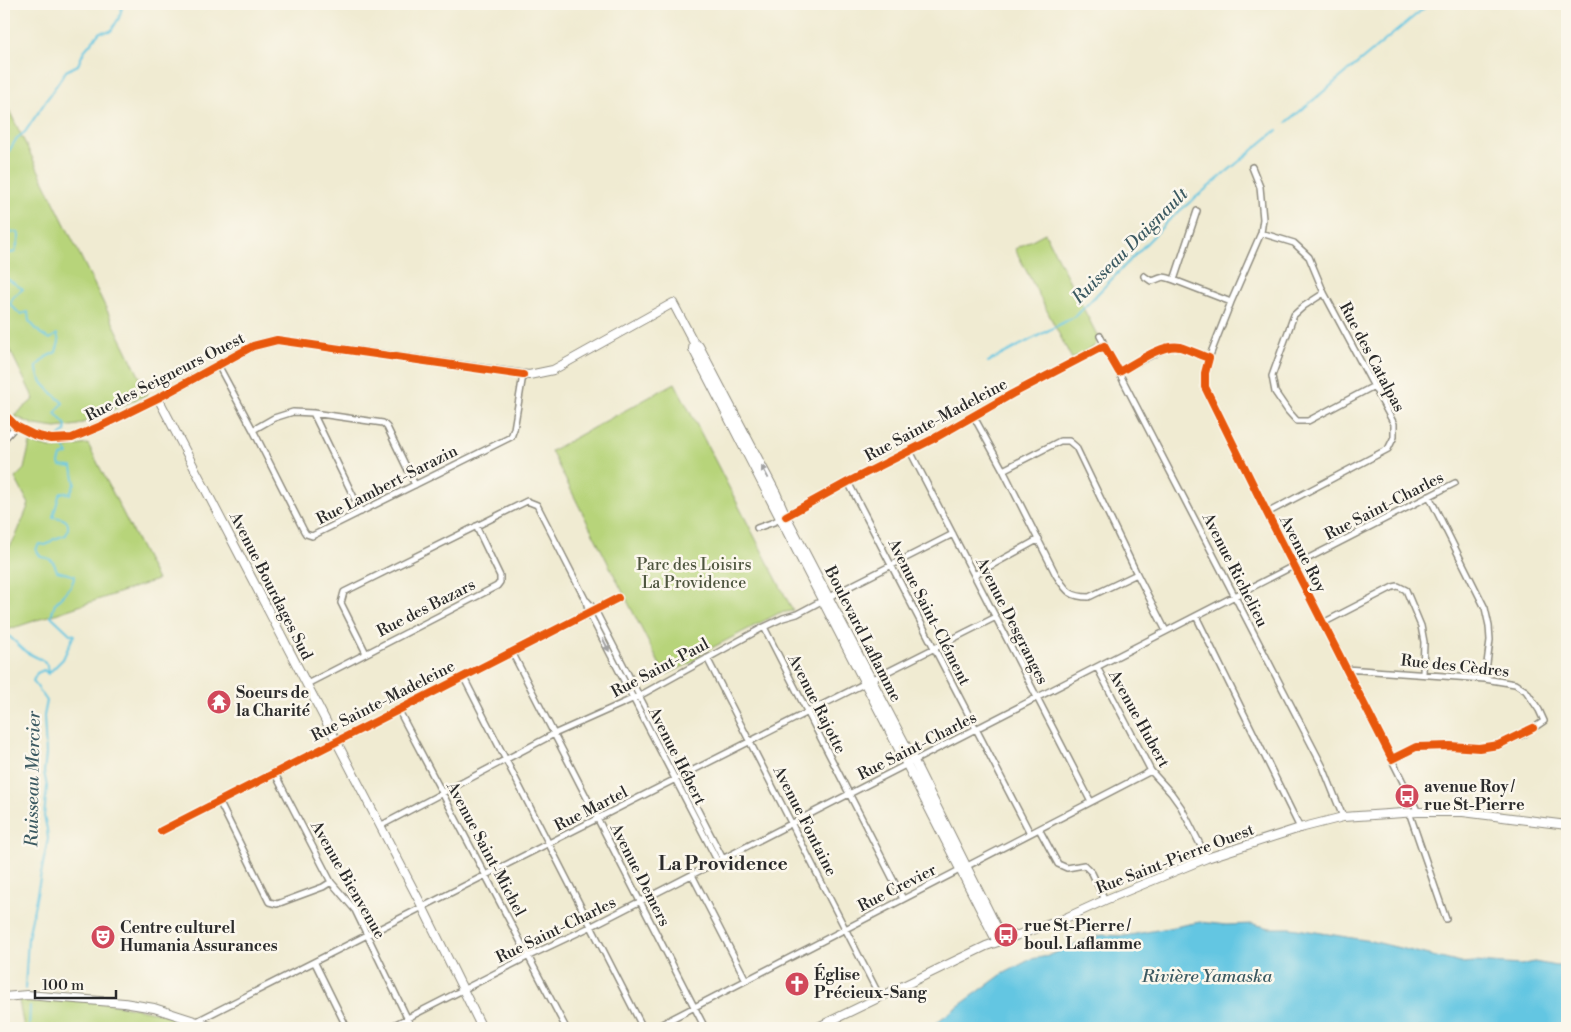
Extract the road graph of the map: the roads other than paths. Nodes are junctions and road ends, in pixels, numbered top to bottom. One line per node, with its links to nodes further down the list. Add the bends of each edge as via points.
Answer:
1 (1252, 166): 3 (street, Avenue Roy, via 1260,187)
2 (1197, 211): 5 (street)
3 (1261, 233): 6 (street, Rue des Catalpas, via 1294,244 1309,257); 7 (street, Avenue Roy)
4 (1144, 276): 5 (street, via 1151,281 1166,276)
5 (1174, 280): 7 (street)
6 (1324, 293): 15 (street, Rue des Catalpas); 15 (street, via 1294,315 1272,376 1274,392 1297,421 1308,420)
7 (1231, 302): 11 (street, Avenue Roy)
8 (673, 304): 14 (street, Rue des Seigneurs Ouest, via 553,370); 31 (street, Boulevard Laflamme, via 694,343 693,349)
9 (1100, 336): 10 (street, Avenue Richelieu)
10 (1104, 346): 13 (street, Avenue Richelieu); 19 (street, Rue Sainte-Madeleine)
11 (1210, 358): 13 (street, via 1179,347 1168,347); 30 (street, Avenue Roy, via 1205,387)
12 (218, 365): 14 (street, Rue des Seigneurs Ouest, via 253,346 278,340); 16 (street, Rue des Seigneurs Ouest); 21 (street, Rue Lambert-Sarazin)
13 (1119, 372): 40 (street, Avenue Richelieu)
14 (523, 375): 27 (street, Rue Lambert-Sarazin, via 511,436)
15 (1374, 386): 30 (street, Rue des Catalpas, via 1394,424 1394,437 1388,449)
16 (158, 398): 20 (street, Rue des Seigneurs Ouest, via 72,438 51,439); 61 (street, Avenue Bourdages Sud)
17 (313, 413): 21 (street, via 293,412); 27 (street, via 383,423); 29 (street)
18 (4, 414): 20 (street, Rue des Seigneurs Ouest)
19 (974, 417): 23 (street, Rue Sainte-Madeleine); 24 (street)
20 (16, 426): 22 (street)
21 (253, 430): 29 (street, Rue Lambert-Sarazin, via 306,534 316,535)
22 (4, 439)
23 (910, 451): 25 (street, Rue Sainte-Madeleine); 34 (street, Avenue Desgranges)
24 (1003, 470): 35 (street); 38 (street, via 1060,441 1069,442 1076,448)
25 (848, 482): 31 (street, Rue Sainte-Madeleine); 36 (street, Avenue Saint-Clément)
26 (1455, 483): 28 (street, Rue Saint-Charles)
27 (415, 485): 29 (street, Rue Lambert-Sarazin)
28 (1429, 496): 37 (street, Rue Saint-Charles); 59 (street, via 1485,608 1490,640)
29 (361, 512)
30 (1267, 513): 37 (street, Avenue Roy)
31 (783, 517): 33 (street, Rue Sainte-Madeleine); 42 (street, Boulevard Laflamme)
32 (476, 526): 43 (street, via 527,501 537,506); 53 (street, Rue des Bazars, via 500,576 497,586); 53 (street, via 344,592 341,603)
33 (756, 528)
34 (953, 534): 36 (street, Rue Saint-Paul); 39 (street, Avenue Desgranges)
35 (1039, 539): 38 (street, via 1056,575 1066,591 1072,594 1089,597); 39 (street)
36 (891, 566): 42 (street, Rue Saint-Paul); 51 (street, Avenue Saint-Clément)
37 (1294, 566): 40 (street, Rue Saint-Charles); 48 (street, Avenue Roy)
38 (1137, 574): 50 (street)
39 (974, 575): 47 (street, Avenue Desgranges)
40 (1235, 596): 46 (street, Rue Saint-Charles); 83 (street, Avenue Richelieu, via 1322,767)
41 (618, 598): 44 (street, Rue Sainte-Madeleine)
42 (826, 599): 49 (street, Rue Saint-Paul); 60 (street, Boulevard Laflamme)
43 (586, 601): 44 (street, Avenue Hébert); 45 (street, Avenue Hébert)
44 (595, 610): 45 (street, Rue Sainte-Madeleine); 62 (street, Avenue Hébert)
45 (589, 613): 52 (street, Rue Sainte-Madeleine); 62 (street, Avenue Hébert, one-way to 62)
46 (1196, 616): 50 (street, Rue Saint-Charles); 88 (street)
47 (996, 618): 51 (street, Rue Martel); 63 (street, Avenue Desgranges)
48 (1323, 622): 56 (street, Avenue Roy); 57 (street, via 1393,587 1406,590 1422,626)
49 (764, 627): 54 (street, Rue Saint-Paul); 65 (street, Avenue Rajotte)
50 (1166, 631): 55 (street, Rue Saint-Charles)
51 (934, 649): 60 (street, Rue Martel); 66 (street, Avenue Saint-Clément)
52 (512, 652): 58 (street, Rue Sainte-Madeleine); 67 (street, Avenue Demers)
53 (366, 653): 61 (street, Rue des Bazars)
54 (707, 658): 62 (street, Rue Saint-Paul); 69 (street, Avenue Fontaine)
55 (1097, 667): 63 (street, Rue Saint-Charles); 73 (street, Avenue Hubert)
56 (1346, 669): 57 (street, Rue des Cèdres); 70 (street, Avenue Roy)
57 (1423, 674): 59 (street, Rue des Cèdres)
58 (463, 676): 64 (street, Rue Sainte-Madeleine); 71 (street)
59 (1485, 679): 70 (street, Rue des Cèdres, via 1515,684 1526,691 1544,721 1525,734 1498,745 1479,748 1416,747)
60 (868, 682): 65 (street, Rue Martel); 72 (street, Boulevard Laflamme)
61 (307, 684): 68 (street, Avenue Bourdages Sud)
62 (636, 697): 67 (street, Rue Saint-Paul); 75 (street, Avenue Hébert); 76 (street, Avenue Hébert)
63 (1038, 698): 66 (street, Rue Saint-Charles); 80 (street, Avenue Desgranges)
64 (398, 709): 68 (street, Rue Sainte-Madeleine); 77 (street, Avenue Saint-Michel)
65 (807, 713): 69 (street, Rue Martel); 78 (street, Avenue Rajotte)
66 (976, 729): 72 (street, Rue Saint-Charles); 91 (street, Avenue Saint-Clément)
67 (554, 734): 71 (street, Rue Saint-Paul); 84 (street, Avenue Demers)
68 (335, 741): 74 (street, Rue Sainte-Madeleine); 87 (street, Avenue Bourdages Sud)
69 (750, 742): 75 (street, Rue Martel); 85 (street, Avenue Fontaine)
70 (1392, 759): 82 (street, Avenue Roy)
71 (505, 760): 77 (street, Rue Saint-Paul); 92 (street)
72 (910, 763): 78 (street, Rue Saint-Charles); 95 (street, Boulevard Laflamme)
73 (1151, 771): 80 (street, Rue Crevier); 93 (street, Avenue Hubert, via 1181,807)
74 (274, 772): 79 (street, Rue Sainte-Madeleine); 98 (street, Avenue Bienvenue)
75 (681, 777): 76 (street, Rue Martel); 94 (street, Avenue Hébert)
76 (676, 780): 84 (street, Rue Martel); 94 (street, Avenue Hébert)
77 (442, 793): 87 (street, Rue Saint-Paul); 97 (street, Avenue Saint-Michel)
78 (849, 794): 85 (street, Rue Saint-Charles); 99 (street, Avenue Rajotte)
79 (219, 801): 90 (street, Rue Sainte-Madeleine); 98 (street, via 269,902 277,904)
80 (1091, 802): 89 (street, Rue Crevier)
81 (1409, 812): 82 (street, Rue Saint-Pierre Ouest); 83 (street, Rue Saint-Pierre Ouest); 103 (street)
82 (1418, 812): 86 (street, Rue Saint-Pierre Ouest, via 1463,812)
83 (1343, 817): 88 (street, Rue Saint-Pierre Ouest)
84 (597, 819): 92 (street, Rue Martel); 101 (street, Avenue Demers)
85 (792, 824): 94 (street, Rue Saint-Charles); 105 (street, Avenue Fontaine)
86 (1567, 825)
87 (380, 826): 102 (street, Avenue Bourdages Sud)
88 (1300, 828): 93 (street, Rue Saint-Pierre Ouest)
89 (1039, 829): 91 (street, Rue Crevier); 100 (street, via 1058,864 1067,868 1084,865 1092,873)
90 (161, 831)
91 (1030, 833): 95 (street, Rue Crevier)
92 (548, 845): 97 (street, Rue Martel); 104 (street)
93 (1207, 858): 100 (street, Rue Saint-Pierre Ouest)
94 (720, 861): 96 (street, Rue Saint-Charles)
95 (963, 868): 99 (street, Rue Crevier); 107 (street, Boulevard Laflamme)
96 (692, 875): 101 (street, Rue Saint-Charles); 110 (street)
97 (486, 876): 102 (street, Rue Martel); 108 (street, Avenue Saint-Michel)
98 (331, 882): 106 (street, Avenue Bienvenue, via 355,910)
99 (903, 899): 105 (street, Rue Crevier)
100 (1104, 900): 107 (street, Rue Saint-Pierre Ouest, via 1059,921)
101 (640, 902): 104 (street, Rue Saint-Charles); 114 (street, Avenue Demers)
102 (423, 908): 106 (street, Rue Martel); 111 (street, Avenue Bourdages Sud)
103 (1446, 918)
104 (590, 928): 108 (street, Rue Saint-Charles); 123 (street)
105 (846, 928): 110 (street, Rue Crevier); 113 (street, Avenue Fontaine)
106 (368, 936): 109 (street, Rue Martel); 115 (street, Avenue Bienvenue)
107 (1000, 941): 113 (street, Rue Saint-Pierre Ouest)
108 (529, 956): 111 (street, Rue Saint-Charles); 122 (street, Avenue Saint-Michel)
109 (315, 963): 116 (street, Rue Martel); 118 (street)
110 (746, 980): 114 (street, Rue Crevier)
111 (463, 990): 115 (street, Rue Saint-Charles); 121 (street, Avenue Bourdages Sud)
112 (4, 997): 116 (street, via 124,1003 154,1008)
113 (880, 997): 126 (street, Rue Saint-Pierre Ouest)
114 (694, 1007): 124 (street, Rue Crevier); 125 (street, Avenue Demers)
115 (407, 1018): 119 (street, Rue Saint-Charles); 120 (street, Avenue Bienvenue)
116 (197, 1022): 117 (street)
117 (216, 1028)
118 (347, 1028)
119 (388, 1028)
120 (412, 1028)
121 (482, 1028)
122 (566, 1028)
123 (643, 1028)
124 (654, 1028)
125 (705, 1028)
126 (816, 1028)

